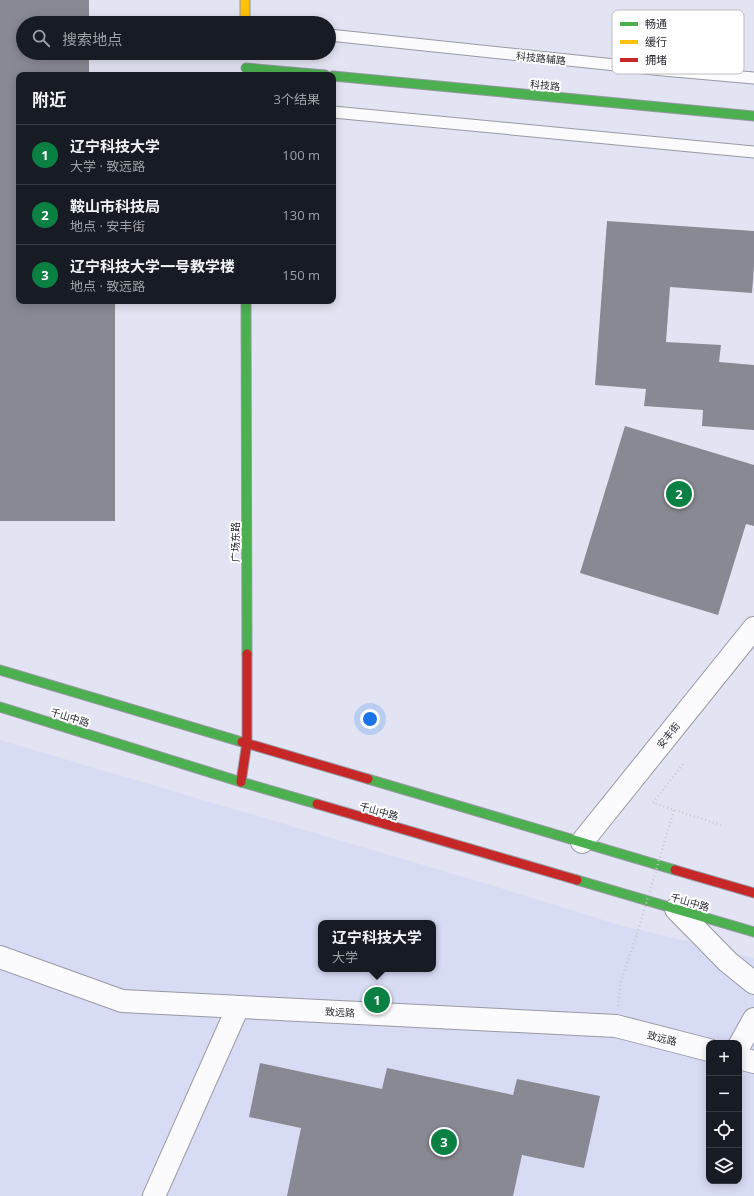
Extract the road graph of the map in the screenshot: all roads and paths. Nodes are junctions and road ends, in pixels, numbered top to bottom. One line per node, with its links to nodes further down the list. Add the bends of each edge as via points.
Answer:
1 (245, 0): 2 (main road)
2 (245, 16)
3 (336, 36): 4 (lane, 科技路辅路)
4 (612, 65)
5 (246, 68): 6 (main road)
6 (291, 72)
7 (708, 74): 9 (lane, 科技路辅路)
8 (336, 76): 11 (main road, 科技路)
9 (754, 78)
10 (336, 112): 12 (lane)
11 (754, 116)
12 (754, 152)
13 (246, 304): 17 (main road, 广场东路)
14 (754, 628): 22 (street, 安丰街)
15 (0, 670): 17 (main road)
16 (0, 707): 19 (main road, 千山中路)
17 (247, 742): 19 (main road, 广场东路); 22 (main road)
18 (683, 764): 20 (path, via 653,803)
19 (241, 782): 24 (main road, 千山中路)
20 (674, 810): 21 (path); 30 (path, bridge, via 621,980)
21 (721, 825)
22 (582, 842): 23 (main road)
23 (754, 893)
24 (676, 909): 25 (main road, 千山中路); 27 (street, via 728,962)
25 (754, 932)
26 (0, 957): 28 (street, 致远路, via 122,1001)
27 (754, 983)
28 (238, 1007): 30 (street, 致远路); 35 (street)
29 (754, 1019): 31 (street)
30 (616, 1026): 32 (street, 致远路)
31 (742, 1041)
32 (706, 1049)
33 (742, 1059): 34 (street)
34 (754, 1062)
35 (154, 1196)

